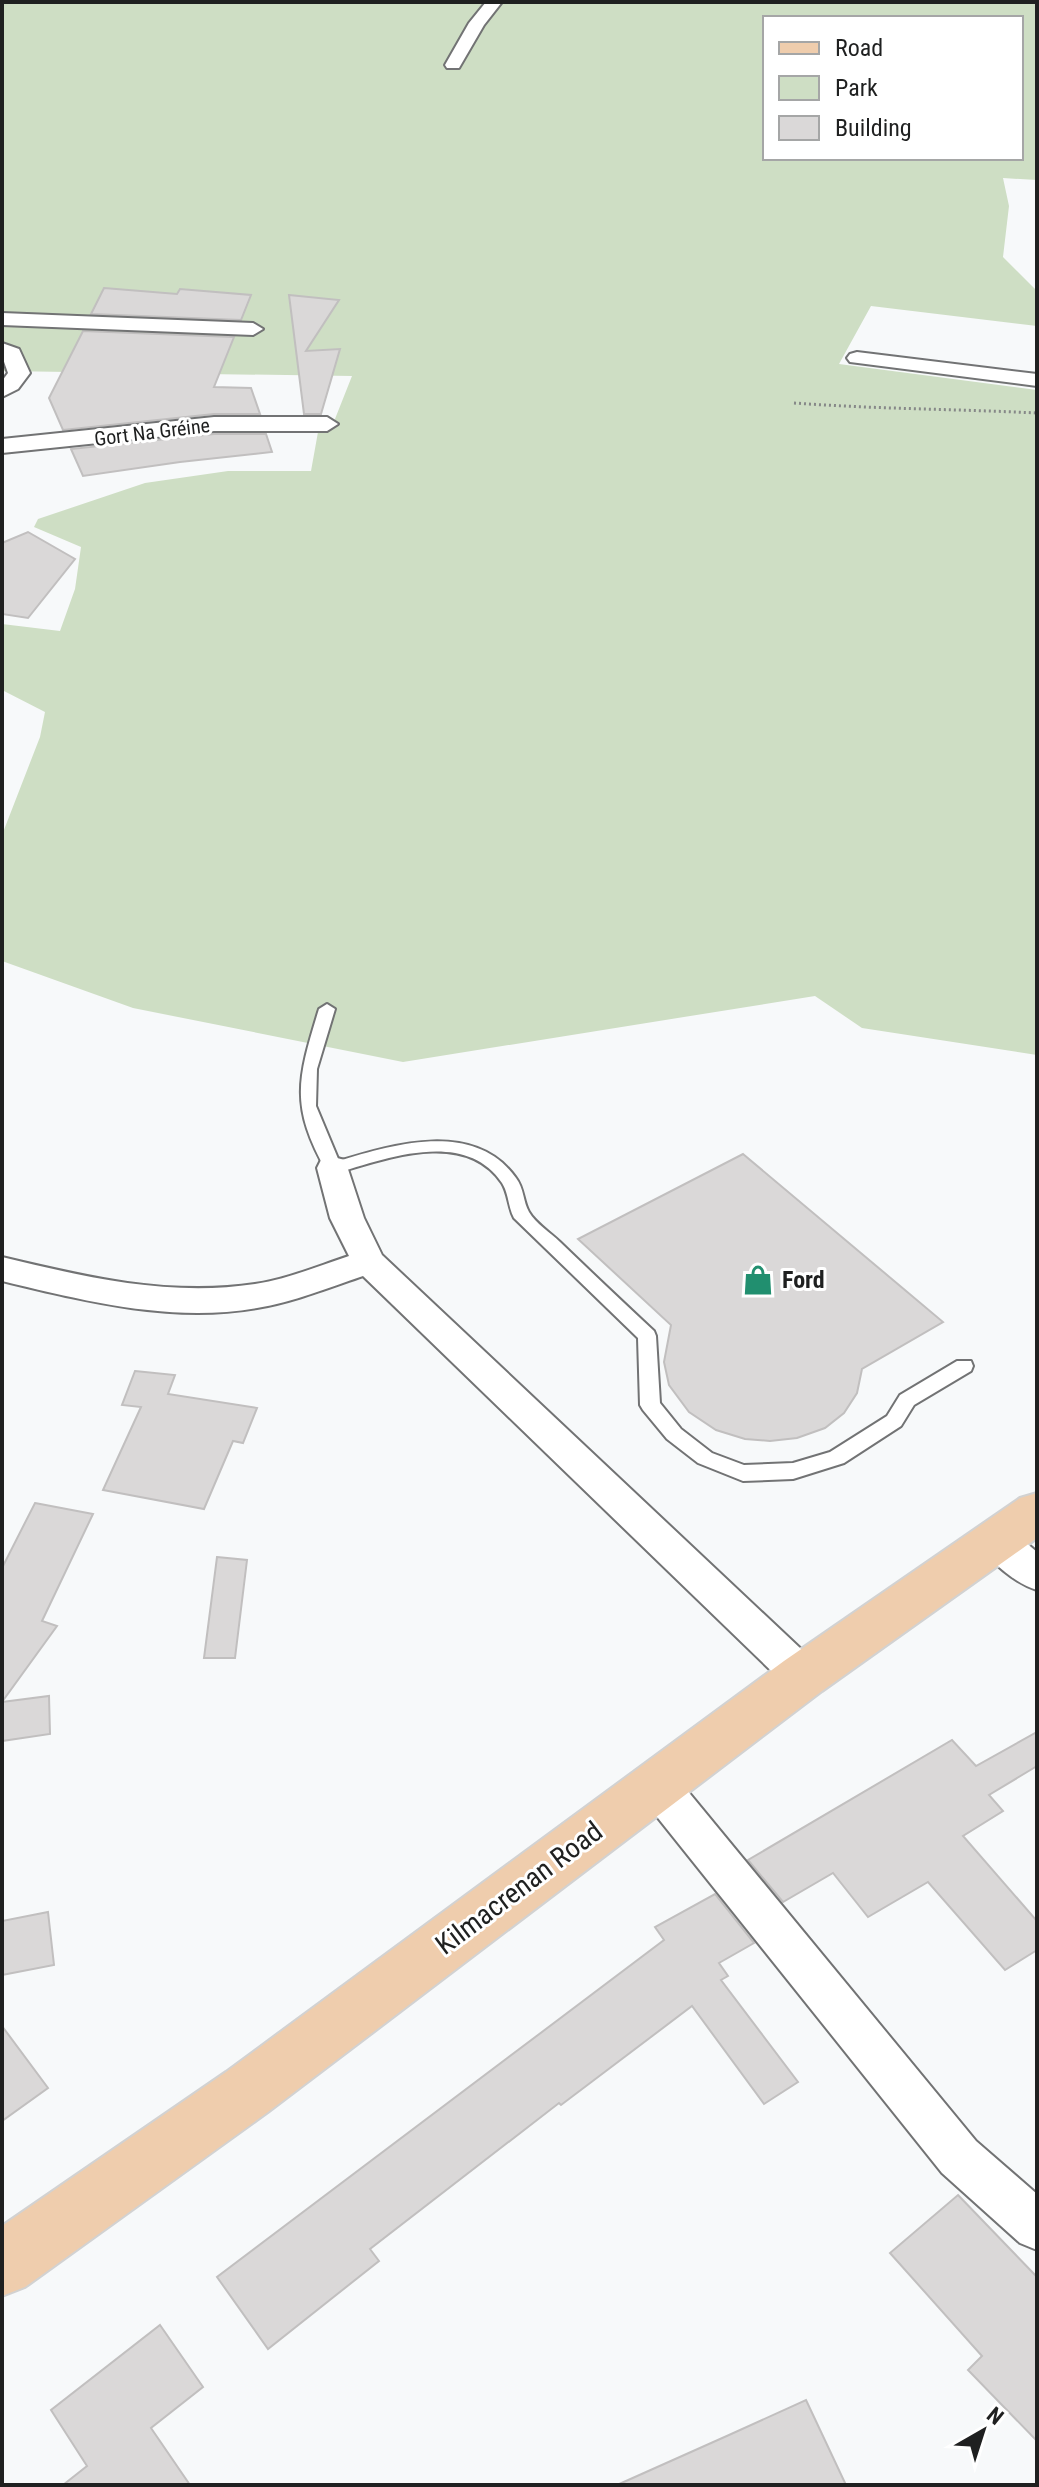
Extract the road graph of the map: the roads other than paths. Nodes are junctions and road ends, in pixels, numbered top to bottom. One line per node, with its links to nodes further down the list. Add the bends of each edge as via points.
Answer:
1 (494, 2): 2 (street)
2 (453, 65)
3 (2, 319): 4 (street)
4 (253, 329)
5 (2, 349): 8 (street, via 12,353 19,373)
6 (857, 358): 7 (street)
7 (1037, 380)
8 (2, 391)
9 (327, 424): 10 (street, Gort Na Gréine, via 302,433 228,423)
10 (2, 446)
11 (327, 1009): 12 (lane, via 309,1069 308,1106)
12 (333, 1168): 13 (street, via 347,1218); 15 (lane, via 423,1146 485,1159 508,1175 519,1196 520,1214 647,1336 650,1405 674,1434 705,1458 743,1473 793,1471 837,1458 894,1421 907,1400)
13 (369, 1262): 14 (street, via 260,1295 209,1302 116,1295); 17 (street)
14 (2, 1269)
15 (964, 1366)
16 (1024, 1543): 17 (main road, Kilmacrenan Road)
17 (803, 1676): 18 (main road, Kilmacrenan Road)
18 (657, 1785): 19 (street, via 959,2157); 20 (main road, Kilmacrenan Road, via 247,2092)
19 (1037, 2226)
20 (2, 2264)

